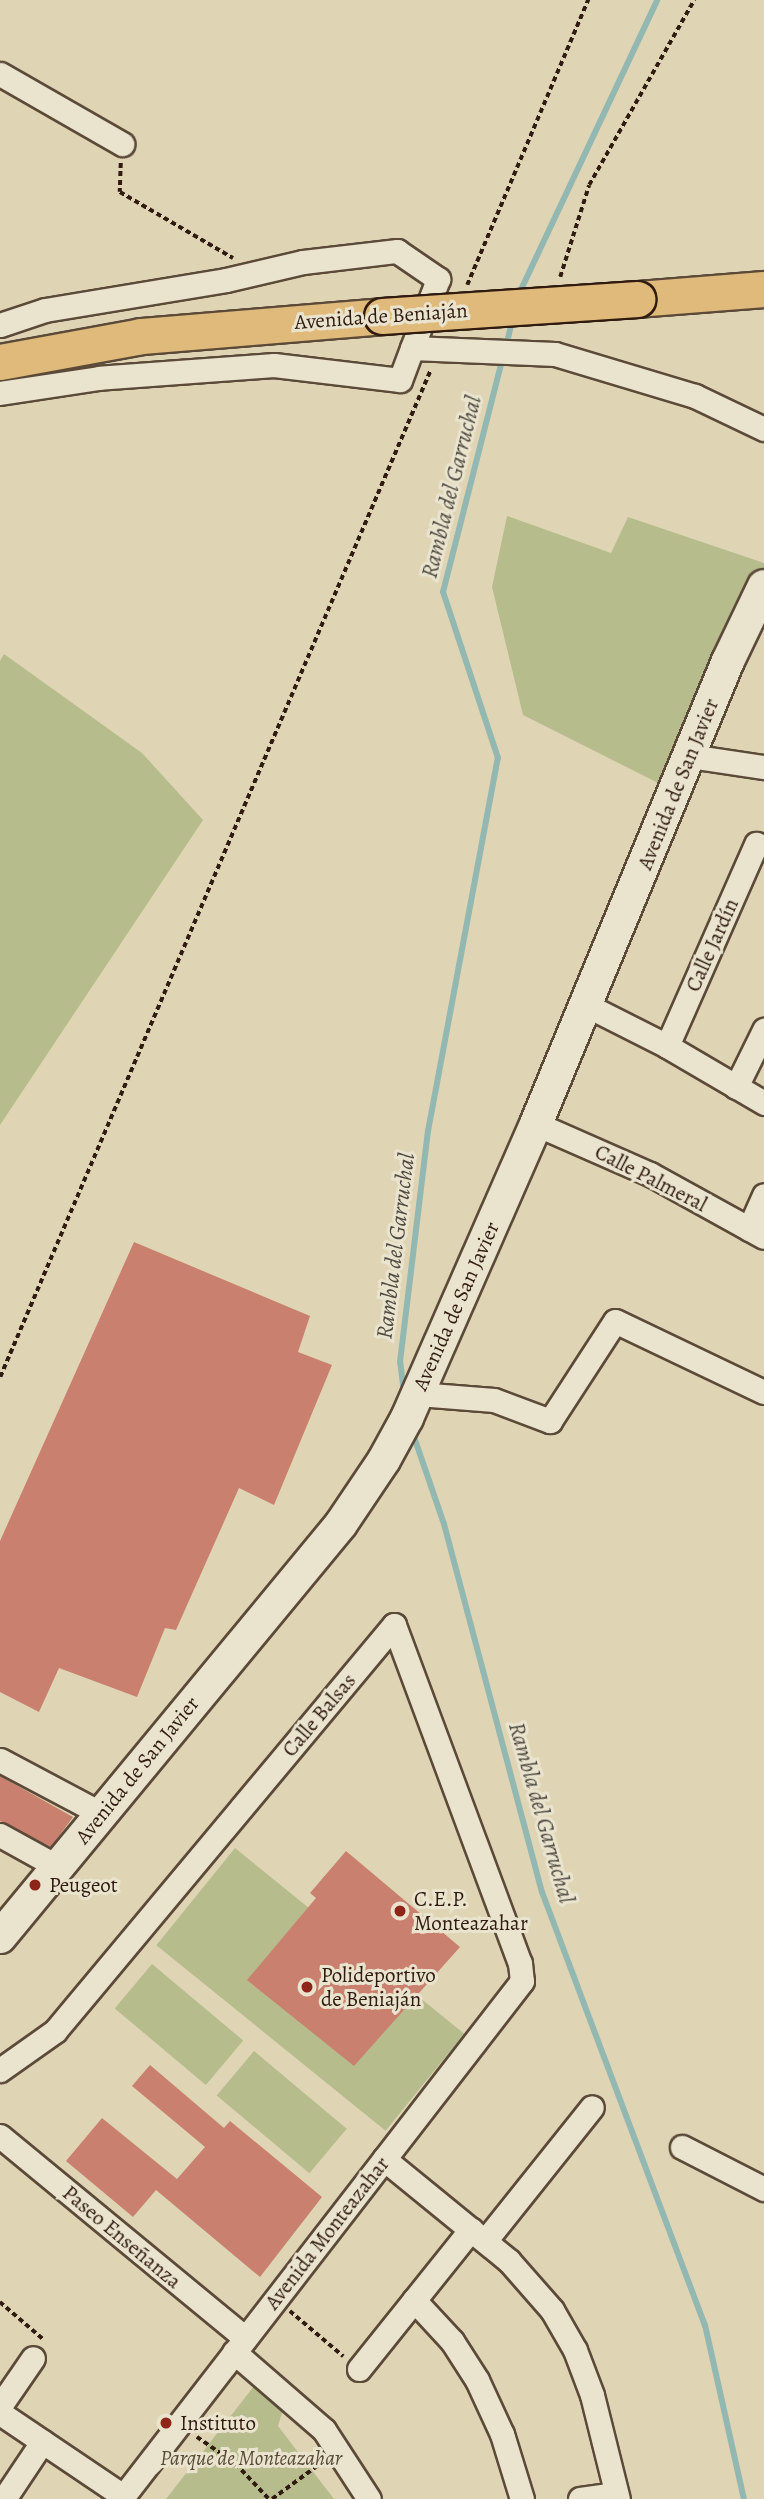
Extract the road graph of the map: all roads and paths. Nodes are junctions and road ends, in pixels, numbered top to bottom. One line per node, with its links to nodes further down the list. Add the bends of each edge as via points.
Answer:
1 (588, 0): 6 (path)
2 (694, 0): 7 (path, via 589,186)
3 (0, 74): 4 (street)
4 (122, 144): 5 (path, via 120,192)
5 (237, 260)
6 (466, 287)
7 (556, 288)
8 (755, 293): 12 (main road, Avenida de Beniaján, bridge, via 141,336)
9 (0, 325): 10 (street, via 45,310 226,280 303,262 397,251 438,279)
10 (412, 348): 11 (street); 13 (street, via 400,380 274,365 99,378)
11 (440, 349): 14 (street, via 555,354 695,396); 27 (path)
12 (0, 362)
13 (0, 393)
14 (764, 429)
15 (764, 586): 16 (main road, Avenida de San Javier)
16 (690, 757): 17 (street); 19 (main road, Avenida de San Javier)
17 (764, 767)
18 (756, 844): 21 (street, Calle Jardín)
19 (586, 1005): 21 (street); 24 (main road, Avenida de San Javier)
20 (764, 1030): 22 (street)
21 (667, 1046): 22 (street)
22 (736, 1087): 23 (street)
23 (764, 1103)
24 (536, 1124): 26 (street, Calle Palmeral, via 649,1174); 29 (main road, Avenida de San Javier)
25 (764, 1195): 26 (street)
26 (757, 1233)
27 (0, 1377)
28 (764, 1392): 29 (street, via 615,1321 550,1421 494,1400)
29 (418, 1394): 31 (main road, Avenida de San Javier, via 384,1461 341,1524)
30 (0, 1760): 31 (street)
31 (102, 1814): 33 (main road, Avenida de San Javier)
32 (0, 1835): 33 (street)
33 (58, 1867): 34 (main road, Avenida de San Javier)
34 (0, 1937)
35 (520, 1963): 36 (street, Calle Balsas, via 394,1625 55,2031); 40 (street, Avenida Monteazahar, via 522,1981)
36 (0, 2070)
37 (592, 2107): 42 (street)
38 (0, 2136): 46 (street, Paseo Enseñanza)
39 (682, 2147): 41 (street)
40 (384, 2159): 42 (street); 43 (street, Avenida Monteazahar)
41 (764, 2189)
42 (478, 2235): 44 (street); 55 (street, via 540,2294 575,2350 592,2395)
43 (275, 2299): 46 (street, Avenida Monteazahar); 48 (path)
44 (414, 2300): 48 (street); 59 (street, via 453,2341 477,2380 502,2434)
45 (0, 2302): 47 (path, via 46,2337)
46 (239, 2345): 51 (street, Avenida Monteazahar); 53 (street, Paseo Enseñanza)
47 (33, 2358): 49 (street)
48 (359, 2369)
49 (0, 2406)
50 (0, 2413): 52 (street)
51 (178, 2424): 54 (street, Avenida Monteazahar); 57 (path, via 236,2464)
52 (42, 2442): 54 (street); 56 (street)
53 (340, 2449): 57 (path); 58 (street, Paseo Enseñanza)
54 (122, 2497)
55 (617, 2497): 60 (street)
56 (4, 2499)
57 (270, 2499)
58 (369, 2499)
59 (522, 2499)
60 (580, 2499)

